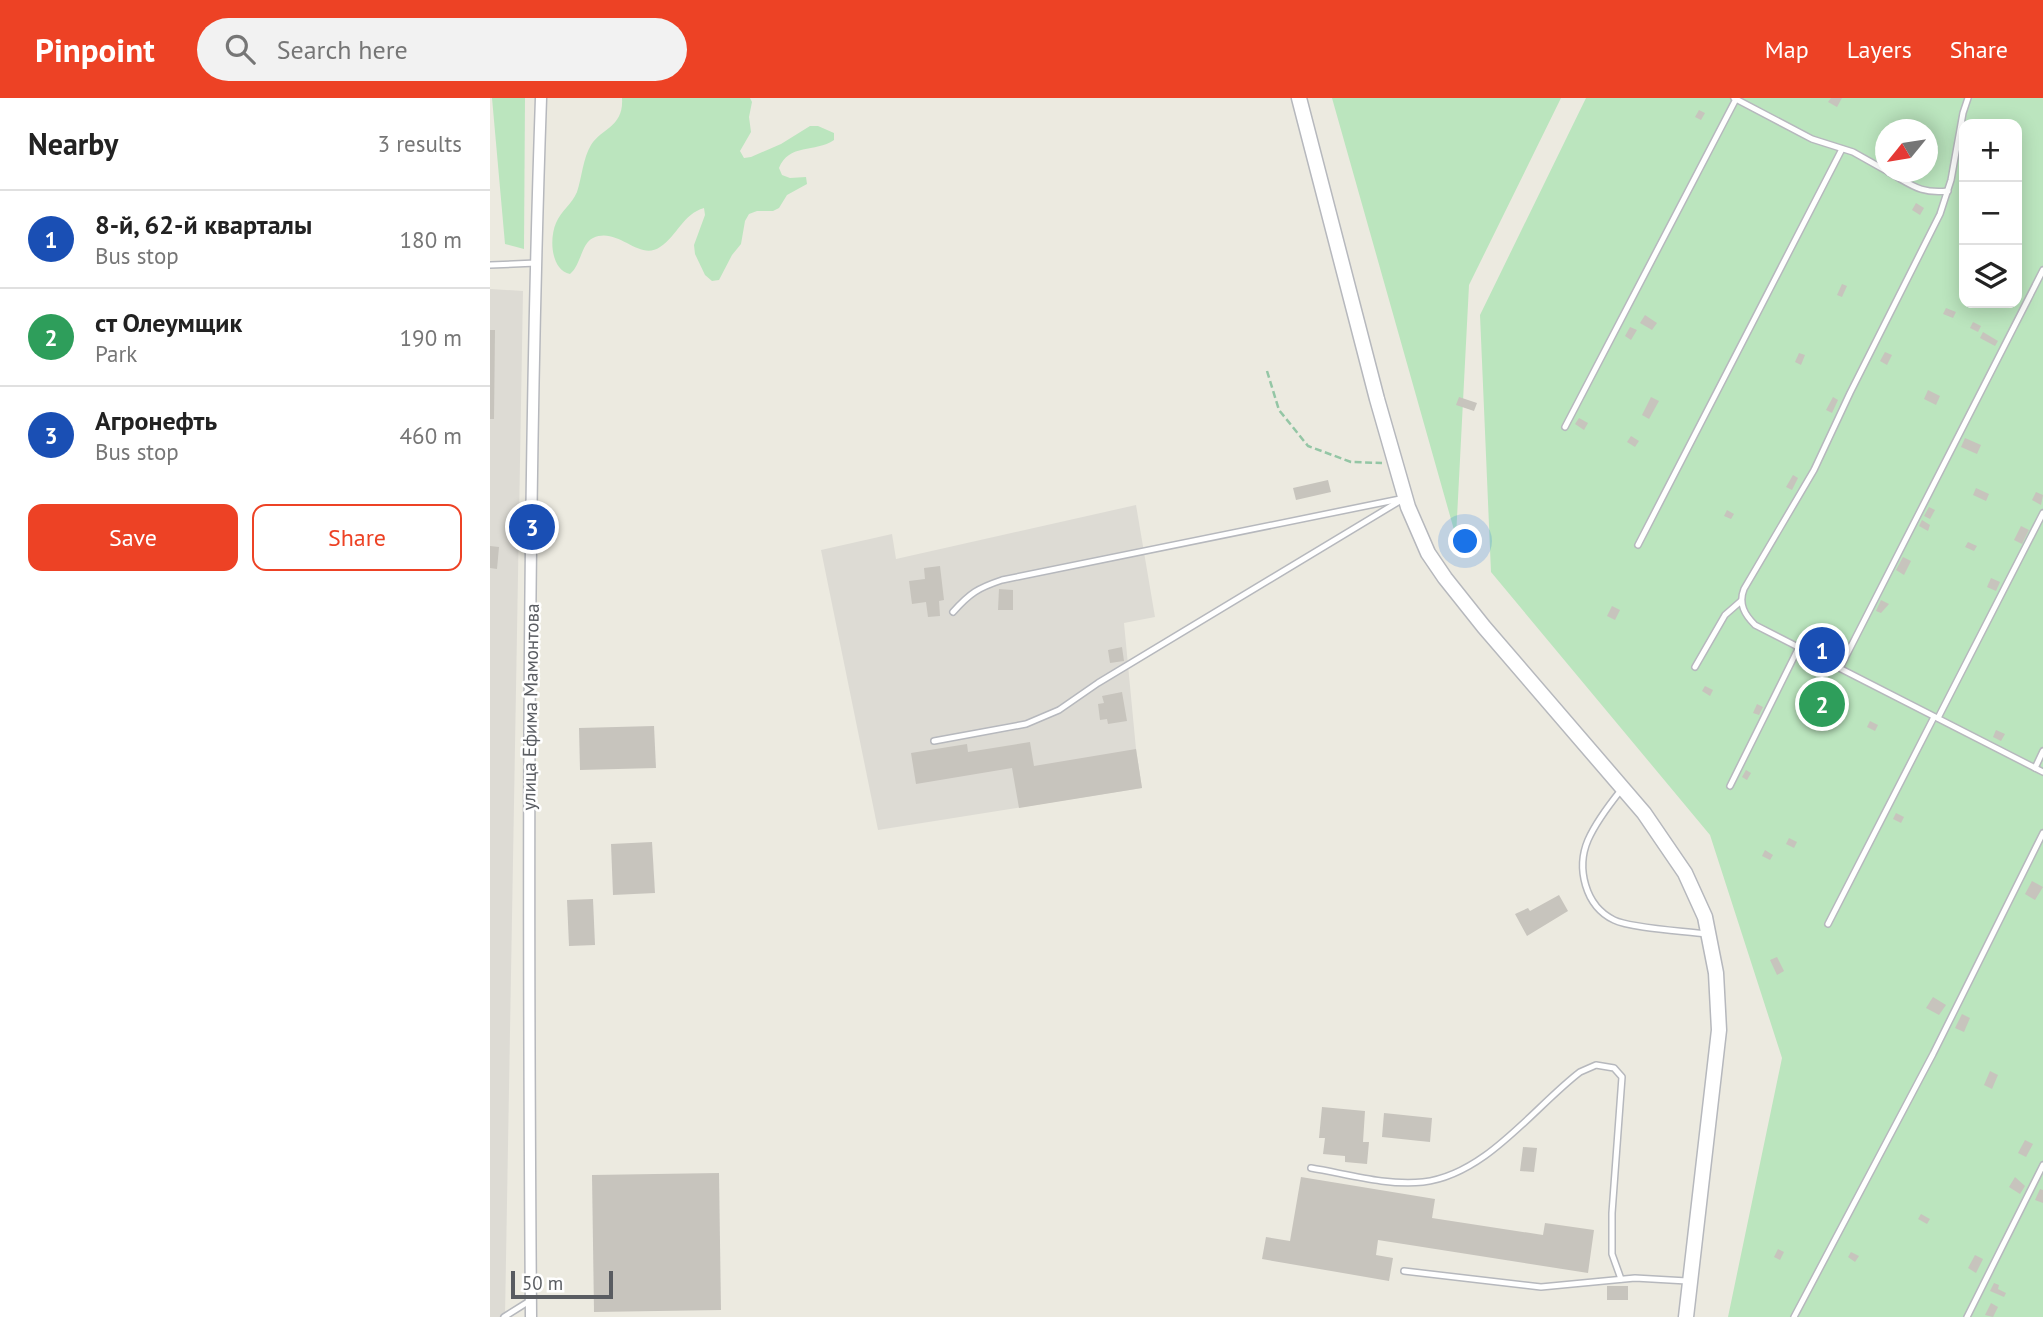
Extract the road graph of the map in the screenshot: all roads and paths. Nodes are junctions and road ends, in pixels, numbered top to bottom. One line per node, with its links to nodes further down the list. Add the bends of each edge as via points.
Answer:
1 (541, 98): 9 (street, улица Ефима Мамонтова)
2 (1299, 98): 14 (street)
3 (1968, 98): 8 (lane)
4 (1734, 99): 5 (lane, via 1812,139); 13 (lane)
5 (1842, 149): 6 (lane); 17 (lane)
6 (1875, 165)
7 (1907, 182): 8 (lane, via 1931,193)
8 (1948, 191): 18 (lane, via 1814,470)
9 (536, 263): 10 (lane); 38 (street, улица Ефима Мамонтова, via 527,876)
10 (490, 265)
11 (2043, 270): 22 (lane)
12 (1267, 371): 14 (path, via 1279,410 1308,446 1352,462)
13 (1564, 427)
14 (1396, 464): 15 (street)
15 (1406, 497): 19 (lane, via 1002,580 979,588); 24 (lane, via 1059,710 1026,724); 29 (street, via 1428,553 1451,587)
16 (2043, 513): 23 (lane)
17 (1638, 545)
18 (1741, 601): 20 (lane, via 1755,625); 21 (lane, via 1726,615)
19 (953, 612)
20 (1799, 647): 22 (lane); 28 (lane)
21 (1695, 667)
22 (1840, 668): 23 (lane)
23 (1936, 717): 26 (lane); 31 (lane)
24 (934, 741)
25 (2043, 751): 26 (lane)
26 (2035, 768): 27 (lane)
27 (2043, 772)
28 (1730, 786)
29 (1622, 787): 32 (street, via 1685,873); 32 (lane, via 1586,846 1584,876 1590,896 1603,913 1618,922)
30 (2043, 833): 42 (lane)
31 (1828, 924)
32 (1709, 934): 37 (street, via 1719,1030)
33 (2043, 1165): 43 (lane)
34 (1311, 1168): 36 (lane, via 1398,1182 1444,1177 1484,1156 1580,1072 1597,1065 1614,1068 1622,1077 1612,1254)
35 (1404, 1271): 36 (lane, via 1541,1287)
36 (1621, 1279): 37 (lane)
37 (1690, 1282): 41 (street)
38 (531, 1300): 39 (lane); 40 (street, улица Ефима Мамонтова)
39 (504, 1317)
40 (531, 1317)
41 (1686, 1317)
42 (1794, 1317)
43 (1967, 1317)

